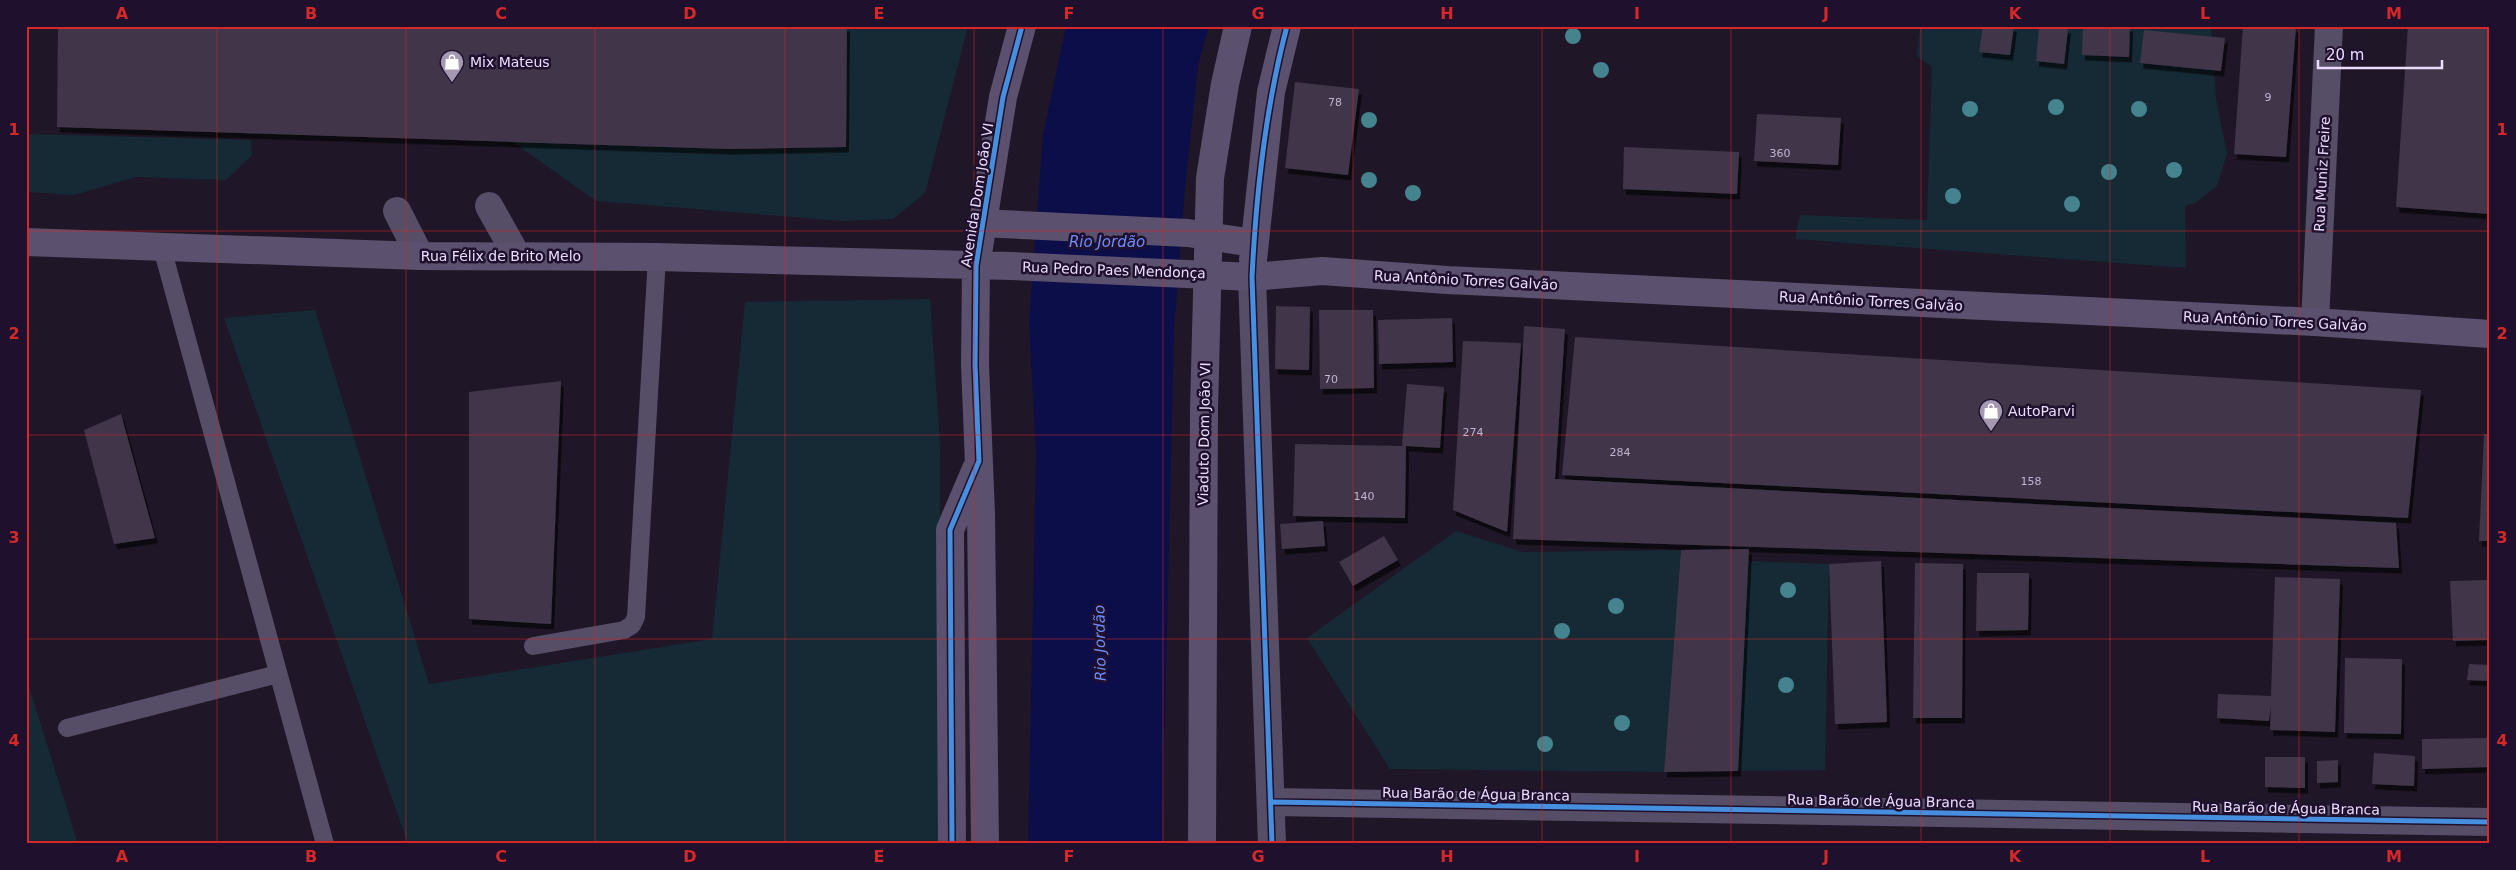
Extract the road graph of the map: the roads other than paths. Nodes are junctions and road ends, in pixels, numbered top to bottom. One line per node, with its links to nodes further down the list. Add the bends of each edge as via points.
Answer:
1 (1022, 26): 7 (main road, Avenida Dom João VI, via 1003,97)
2 (1238, 26): 27 (main road, Viaduto Dom João VI, bridge, via 1224,84 1210,178 1204,409)
3 (1287, 26): 9 (main road, via 1271,92)
4 (2330, 26): 16 (street, Rua Muniz Freire)
5 (489, 206): 12 (street)
6 (397, 211): 11 (street)
7 (981, 223): 9 (main road, via 1188,233); 14 (main road, Avenida Dom João VI)
8 (26, 242): 10 (main road, Rua Félix de Brito Melo)
9 (1253, 243): 15 (main road)
10 (162, 248): 11 (main road, Rua Félix de Brito Melo); 20 (lane)
11 (420, 256): 12 (main road, Rua Félix de Brito Melo)
12 (517, 256): 13 (main road, Rua Félix de Brito Melo)
13 (657, 257): 14 (main road, Rua Félix de Brito Melo); 19 (lane, via 636,617 624,630)
14 (976, 266): 15 (main road, Rua Pedro Paes Mendonça); 18 (main road, Avenida Dom João VI, via 975,365)
15 (1252, 277): 16 (main road, Rua Antônio Torres Galvão, via 1322,271 1447,280); 22 (street)
16 (2315, 322): 17 (main road, Rua Antônio Torres Galvão)
17 (2490, 334)
18 (979, 460): 25 (main road, via 950,530); 26 (main road)
19 (533, 646)
20 (278, 674): 21 (lane); 24 (lane)
21 (67, 728)
22 (1272, 802): 23 (street, Rua Barão de Água Branca); 28 (street)
23 (2490, 822)
24 (325, 844)
25 (952, 844)
26 (985, 844)
27 (1202, 844)
28 (1272, 844)

